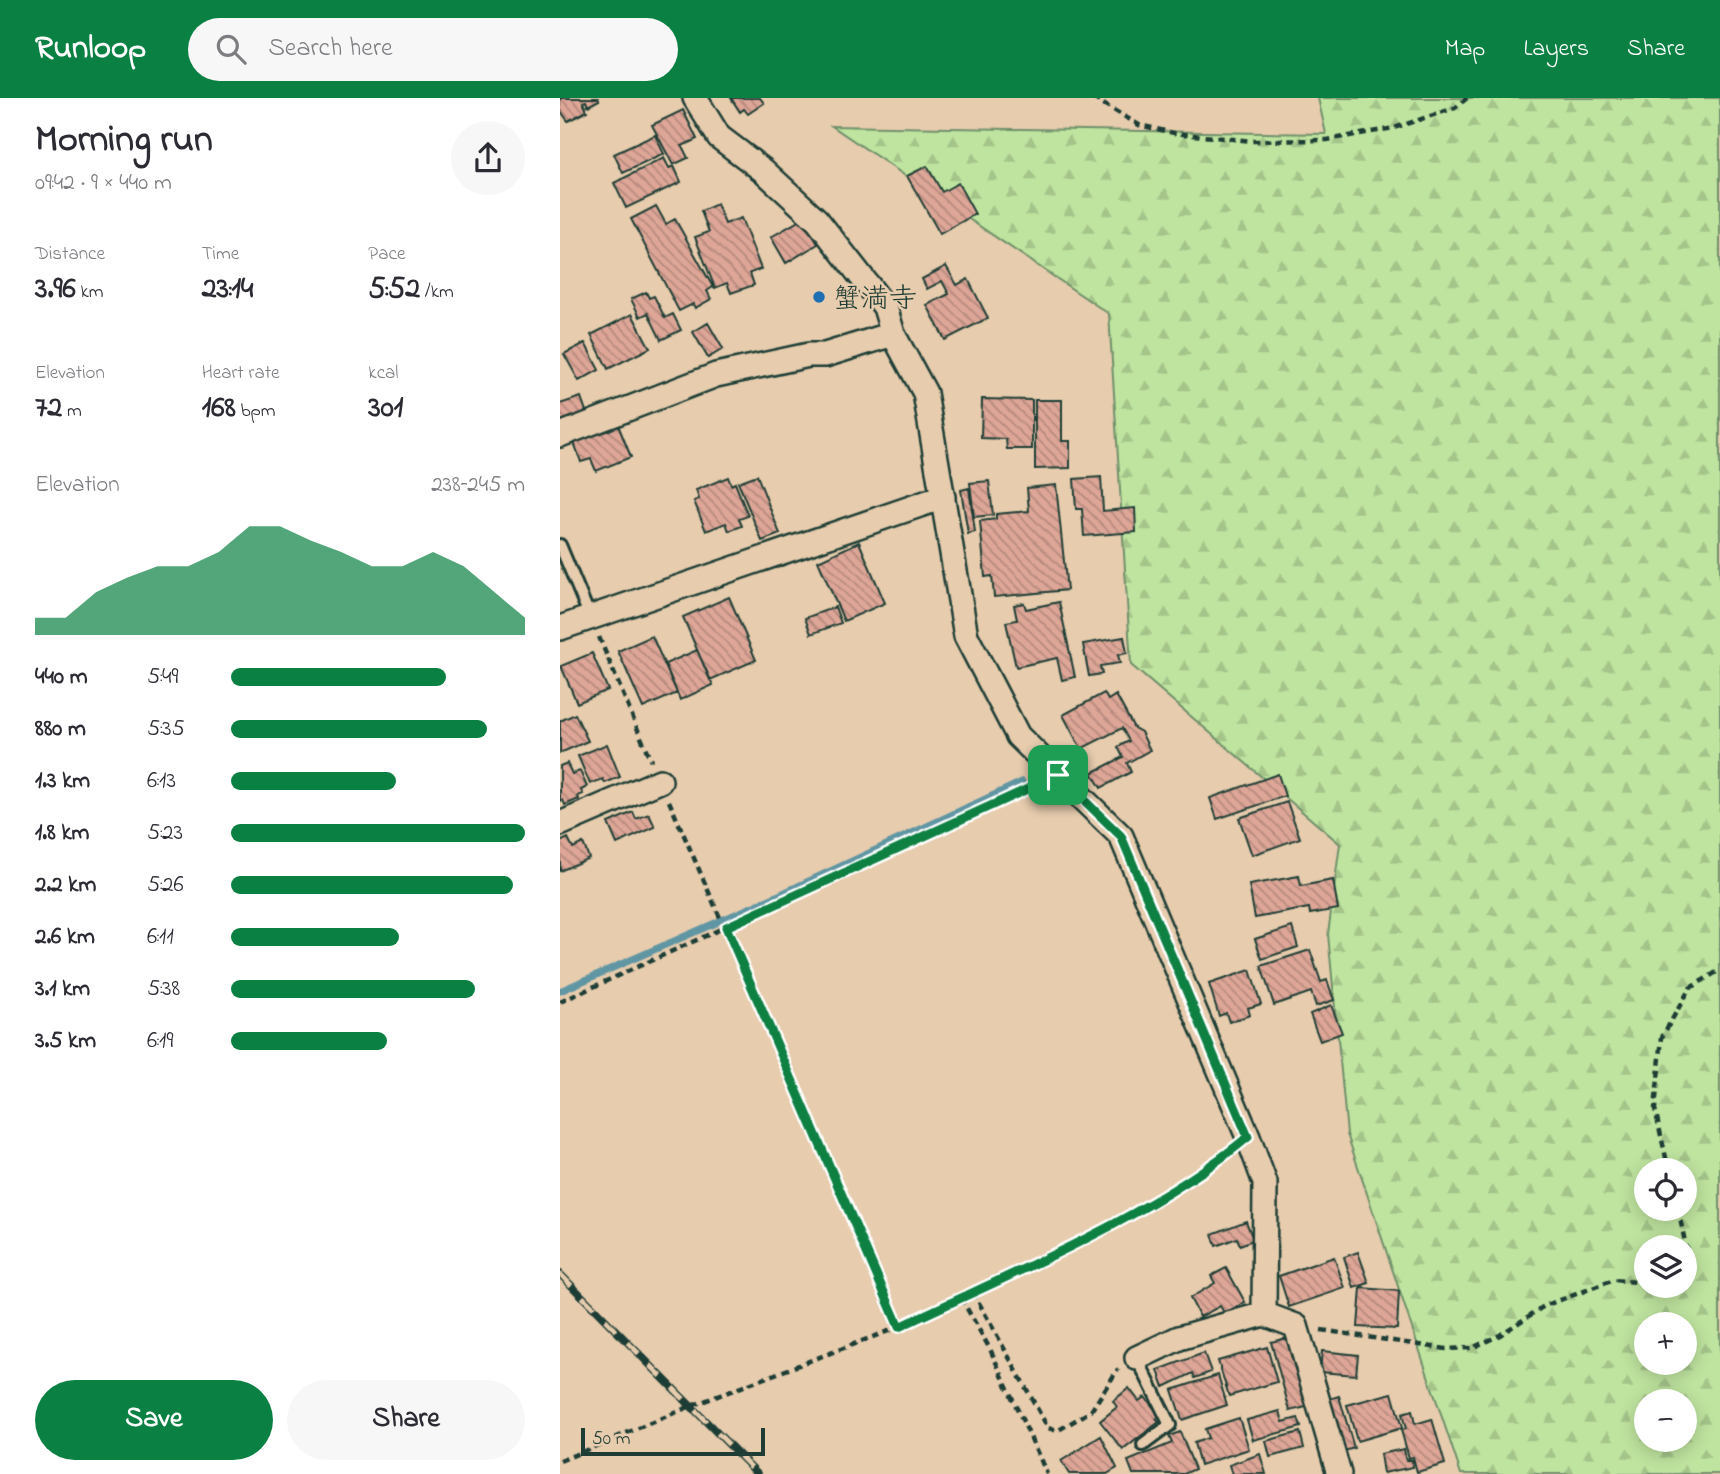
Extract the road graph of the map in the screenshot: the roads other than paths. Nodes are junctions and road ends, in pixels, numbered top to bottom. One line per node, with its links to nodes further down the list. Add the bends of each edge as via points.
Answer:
1 (695, 98): 2 (street, via 719,137 817,220 885,307)
2 (893, 334): 3 (street, via 825,355 716,375); 4 (street, via 925,393)
3 (560, 435)
4 (943, 497): 6 (street); 10 (street, via 966,636 1018,736 1121,836 1248,1137 1265,1183)
5 (560, 545): 6 (lane)
6 (590, 617): 7 (street)
7 (560, 628)
8 (660, 781): 9 (street)
9 (560, 824)
10 (1264, 1314): 11 (street, via 1179,1338); 13 (street, via 1296,1326)
11 (1137, 1358): 12 (lane, via 1170,1425)
12 (1143, 1445)
13 (1339, 1474)

